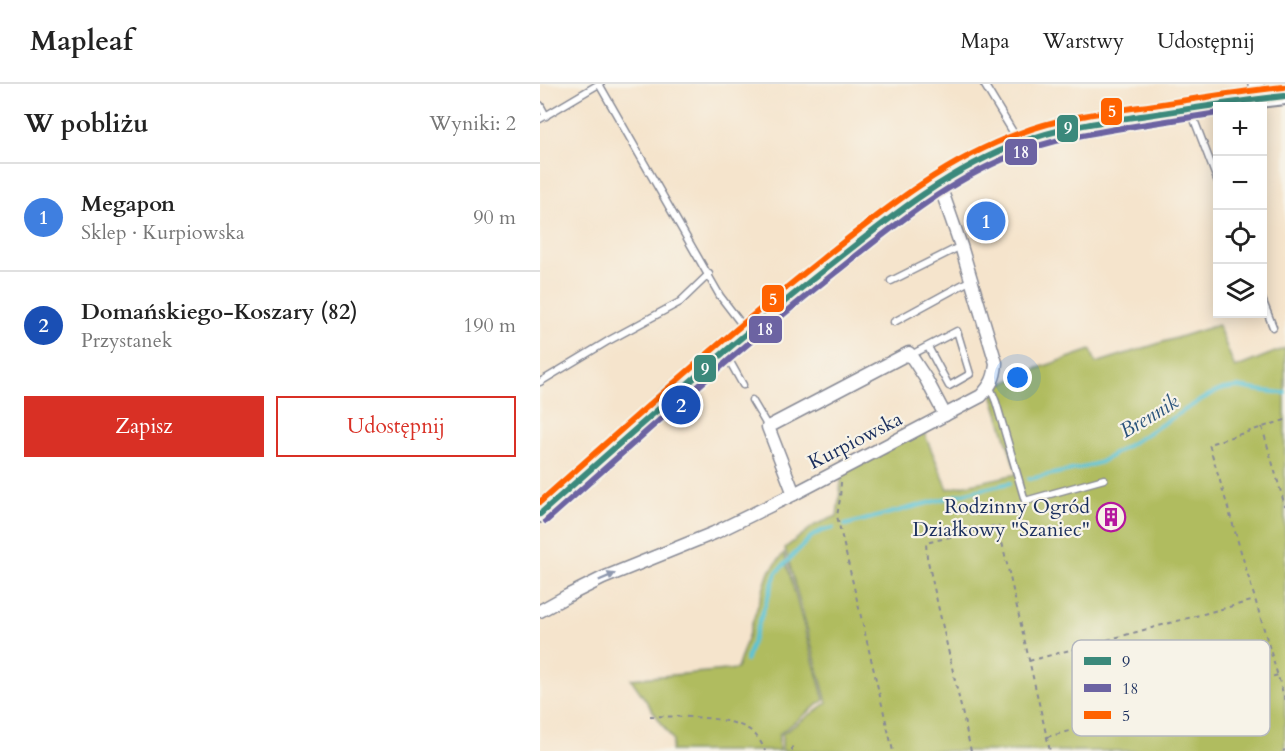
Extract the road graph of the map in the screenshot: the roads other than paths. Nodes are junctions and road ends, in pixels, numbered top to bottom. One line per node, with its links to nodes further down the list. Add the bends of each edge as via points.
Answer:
1 (599, 84): 7 (lane); 12 (lane)
2 (984, 84): 8 (lane)
3 (1257, 91): 4 (main road); 6 (main road)
4 (1285, 96)
5 (540, 105): 7 (lane)
6 (1189, 109): 8 (main road, via 1063,129); 9 (lane)
7 (543, 117)
8 (1019, 143): 10 (main road)
9 (1213, 169)
10 (939, 183): 11 (street); 18 (main road)
11 (961, 246): 13 (street); 14 (lane)
12 (709, 274): 18 (lane); 22 (lane, via 680,302)
13 (971, 280): 16 (lane); 24 (street, via 996,363)
14 (891, 281)
15 (1267, 310): 17 (lane)
16 (894, 322)
17 (1273, 327)
18 (747, 332): 20 (main road)
19 (927, 347): 19 (lane, via 957,331 970,374 949,386); 21 (lane)
20 (724, 351): 23 (lane); 30 (main road)
21 (911, 356): 26 (street); 27 (street, via 909,353)
22 (540, 382)
23 (743, 385)
24 (990, 387): 26 (street, Kurpiowska); 28 (lane, via 1025,501)
25 (752, 400): 27 (lane)
26 (945, 415): 29 (street, Kurpiowska)
27 (768, 427): 29 (street)
28 (1104, 479)
29 (794, 494): 31 (street, Kurpiowska, one-way to 29, via 603,578 714,533)
30 (540, 514)
31 (540, 611)

